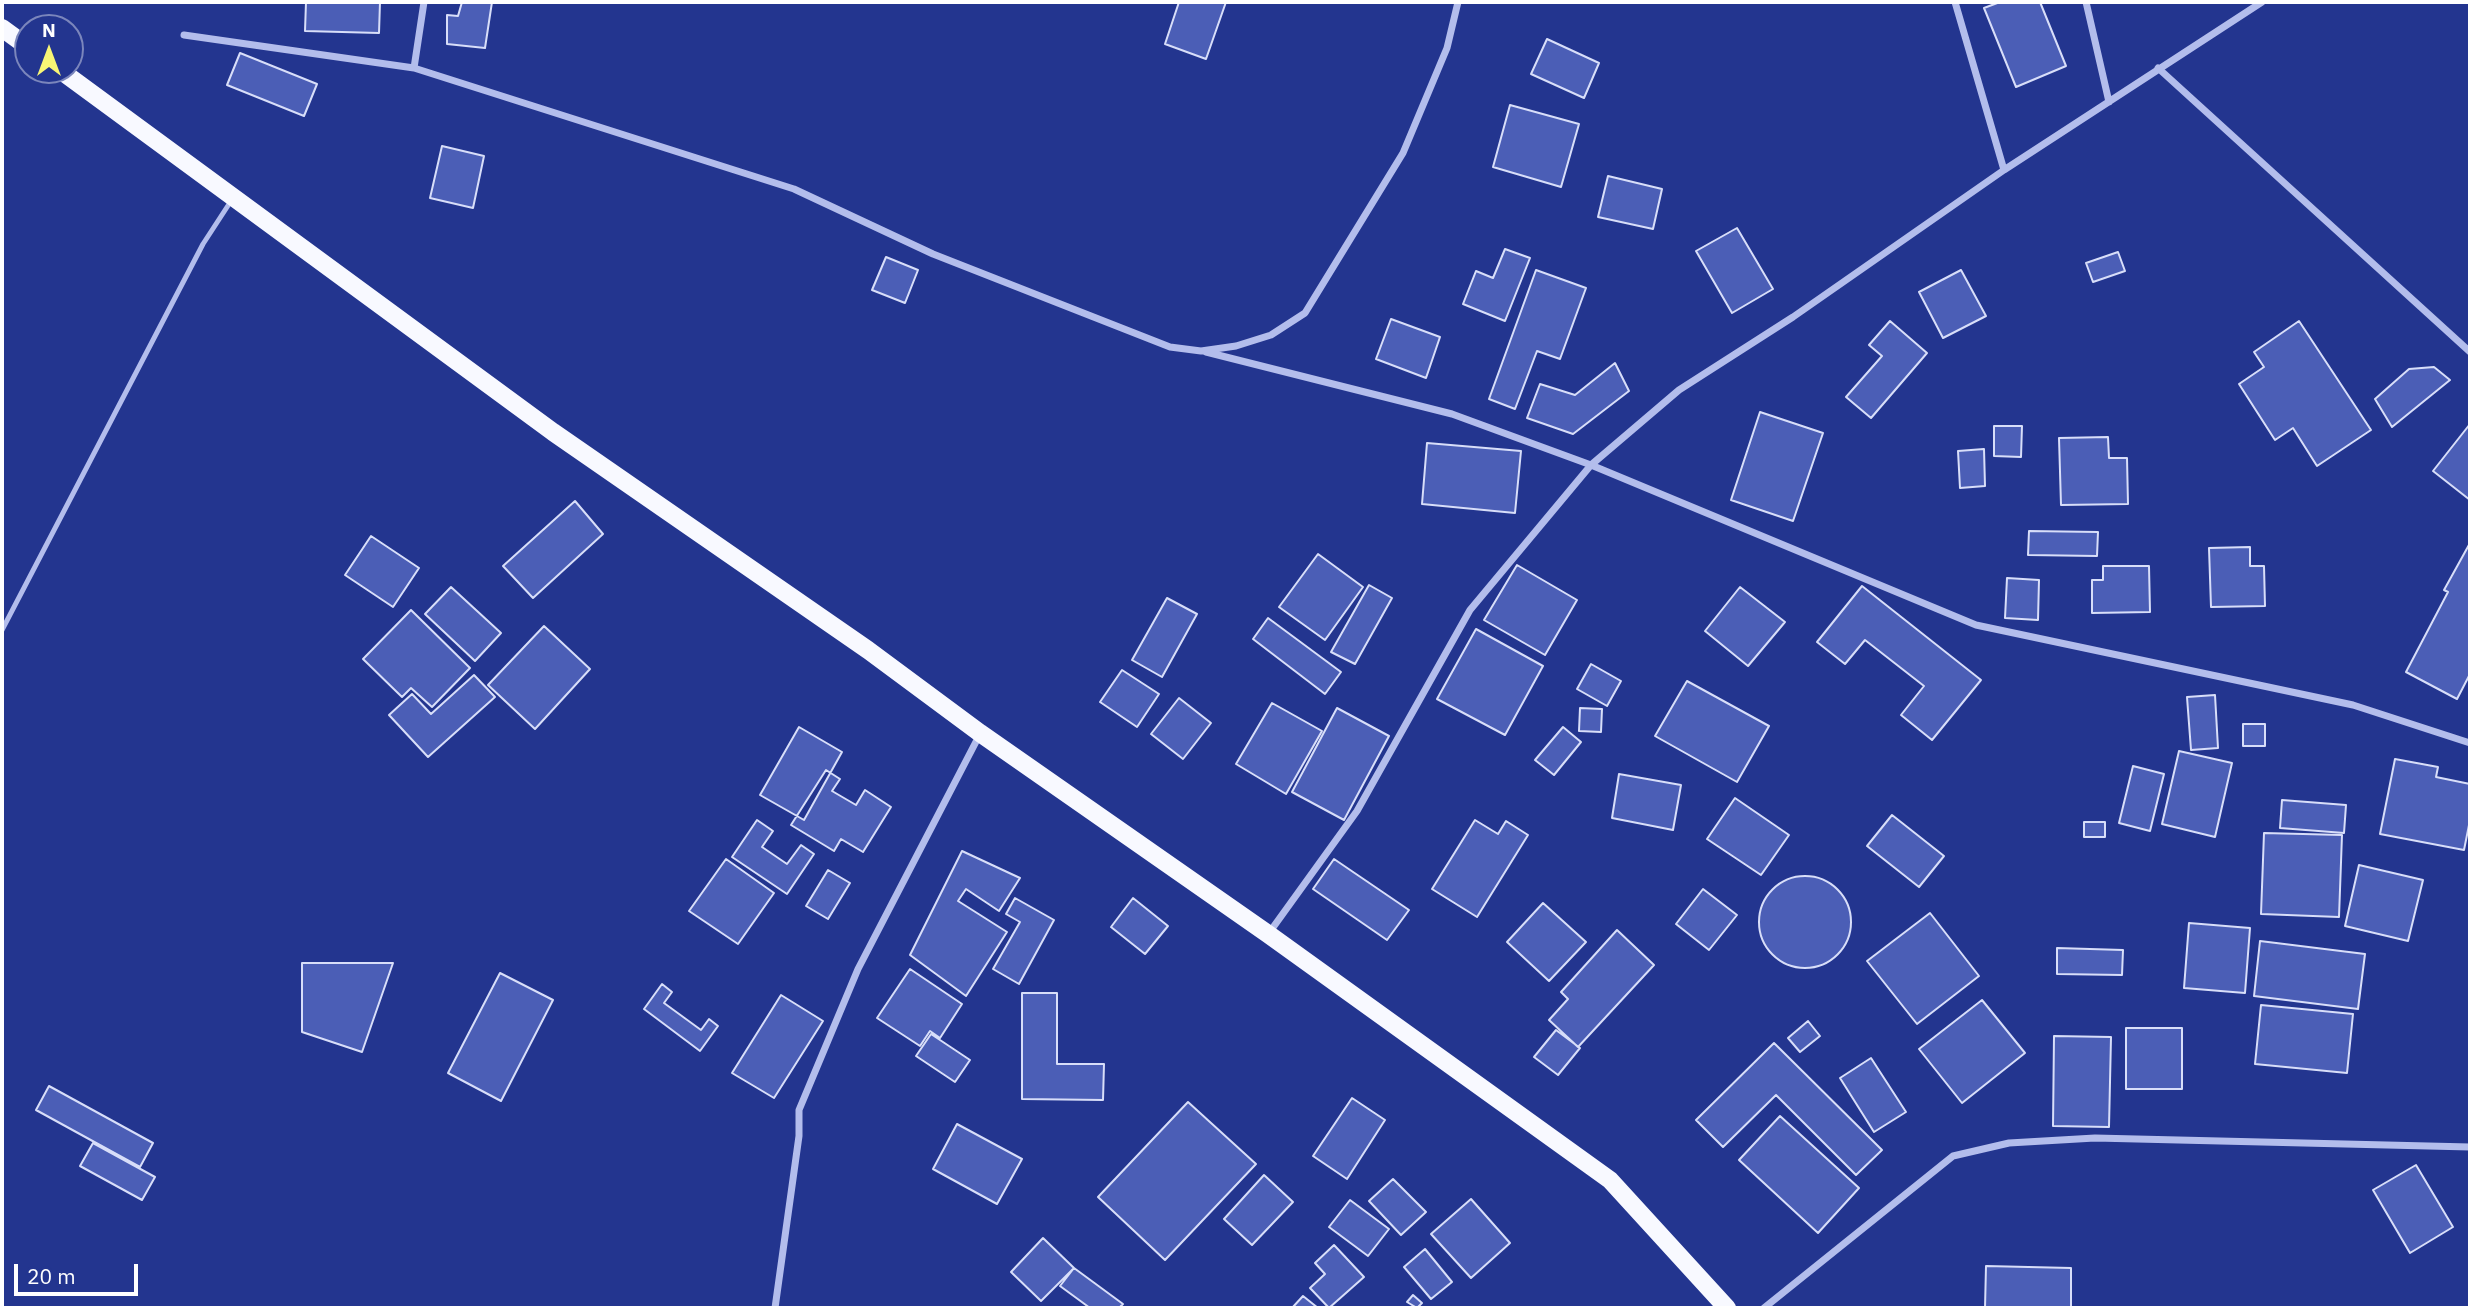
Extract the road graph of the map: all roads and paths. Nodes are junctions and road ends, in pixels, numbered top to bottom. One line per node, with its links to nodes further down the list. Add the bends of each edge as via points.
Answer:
1 (424, 2): 7 (street)
2 (1458, 2): 13 (street, via 1447,48 1403,153 1305,313 1271,335)
3 (1955, 2): 11 (street)
4 (2086, 2): 10 (street)
5 (2262, 2): 8 (street)
6 (184, 35): 7 (street)
7 (414, 68): 13 (street, via 794,189 946,259 1170,347)
8 (2158, 68): 10 (street); 14 (street)
9 (79, 84): 12 (main road)
10 (2109, 102): 11 (street)
11 (2004, 170): 15 (street, via 1679,390)
12 (234, 195): 16 (lane, via 203,244); 17 (main road, via 553,432 869,650)
13 (1201, 351): 15 (street, via 1452,414)
14 (2470, 352)
15 (1591, 465): 18 (street, via 1976,625 2353,705); 19 (street, via 1470,610 1357,811)
16 (2, 630)
17 (980, 733): 19 (main road); 21 (street, via 858,970 799,1110)
18 (2470, 743)
19 (1268, 934): 22 (main road, via 1610,1180)
20 (2470, 1147): 23 (street, via 2095,1138 2009,1143 1953,1156)
21 (775, 1308)
22 (1727, 1308)
23 (1764, 1308)

